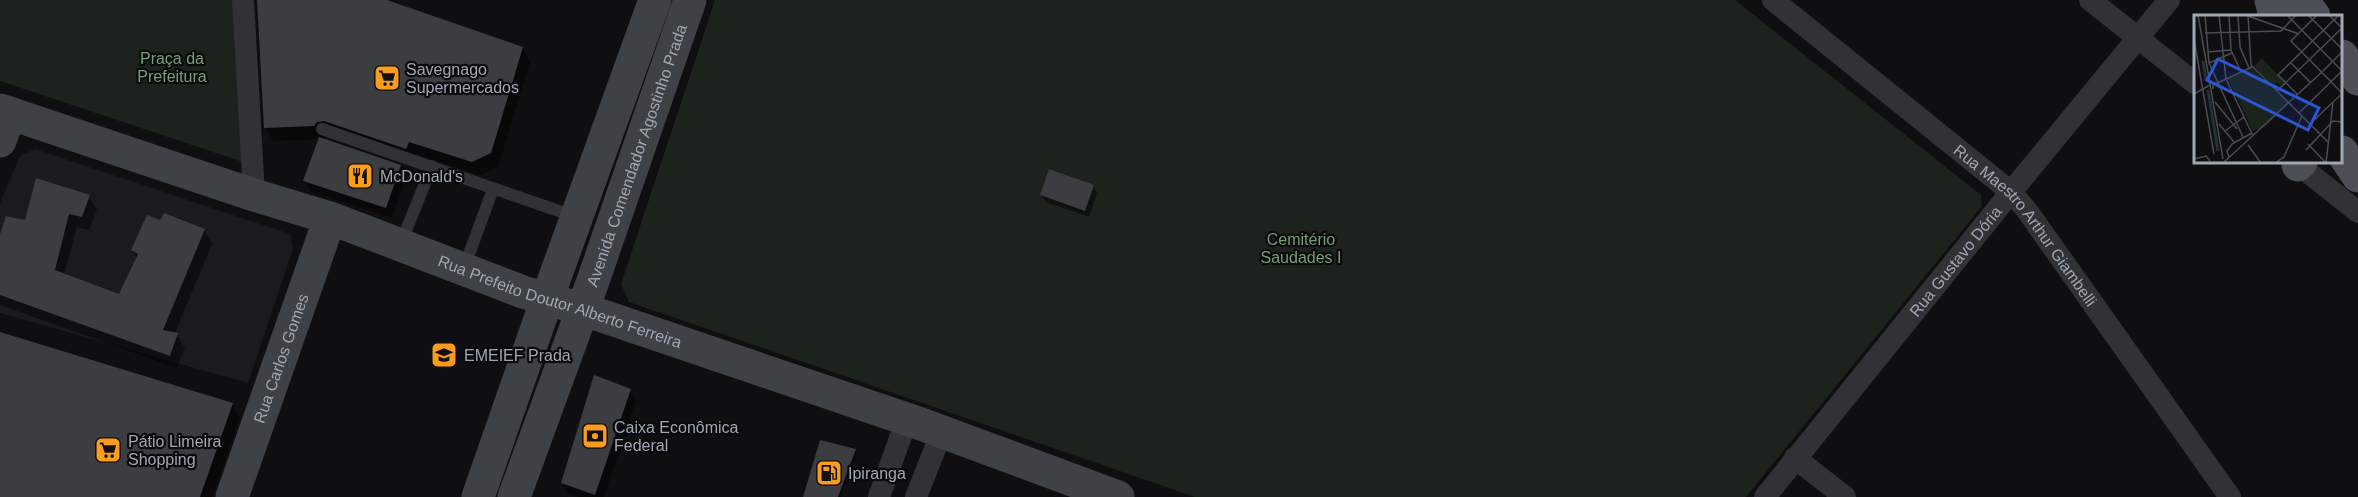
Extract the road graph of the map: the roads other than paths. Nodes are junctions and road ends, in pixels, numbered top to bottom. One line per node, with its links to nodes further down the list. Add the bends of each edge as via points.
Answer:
1 (243, 0): 23 (street)
2 (655, 0): 26 (main road, Avenida Comendador Agostinho Prada)
3 (690, 0): 30 (main road, Avenida Comendador Agostinho Prada)
4 (1773, 0): 22 (street, Rua Maestro Arthur Giambelli)
5 (2090, 0): 11 (street)
6 (2169, 0): 11 (street, Rua Gustavo Dória)
7 (2271, 0): 9 (main road)
8 (2302, 0): 10 (main road)
9 (2275, 15)
10 (2313, 15)
11 (2137, 38): 14 (street); 22 (street, Rua Gustavo Dória)
12 (2343, 57): 13 (main road)
13 (2358, 79)
14 (2194, 82)
15 (3, 121): 23 (main road, Rua Prefeito Doutor Alberto Ferreira)
16 (322, 129): 19 (lane)
17 (2343, 154): 20 (main road)
18 (2299, 164): 24 (street)
19 (432, 166): 21 (lane); 27 (lane)
20 (2358, 176)
21 (493, 189): 26 (lane); 28 (lane)
22 (2011, 192): 33 (street, Rua Gustavo Dória); 42 (street, Rua Maestro Arthur Giambelli)
23 (254, 195): 25 (main road, Rua Prefeito Doutor Alberto Ferreira)
24 (2358, 212)
25 (330, 218): 27 (main road, Rua Prefeito Doutor Alberto Ferreira); 34 (main road, Rua Carlos Gomes)
26 (576, 218): 29 (main road, Avenida Comendador Agostinho Prada)
27 (400, 244): 28 (main road, Rua Prefeito Doutor Alberto Ferreira)
28 (464, 268): 29 (main road, Rua Prefeito Doutor Alberto Ferreira)
29 (547, 299): 30 (main road, Rua Prefeito Doutor Alberto Ferreira); 35 (main road, Avenida Comendador Agostinho Prada)
30 (582, 309): 31 (main road, Rua Prefeito Doutor Alberto Ferreira); 36 (main road, Avenida Comendador Agostinho Prada)
31 (907, 419): 32 (main road, Rua Prefeito Doutor Alberto Ferreira); 37 (street)
32 (942, 431): 38 (street); 39 (main road, Rua Prefeito Doutor Alberto Ferreira)
33 (1795, 458): 40 (street, Rua Gustavo Dória); 41 (street)
34 (232, 497)
35 (478, 497)
36 (514, 497)
37 (879, 497)
38 (915, 497)
39 (1118, 497)
40 (1765, 497)
41 (1845, 497)
42 (2229, 497)

